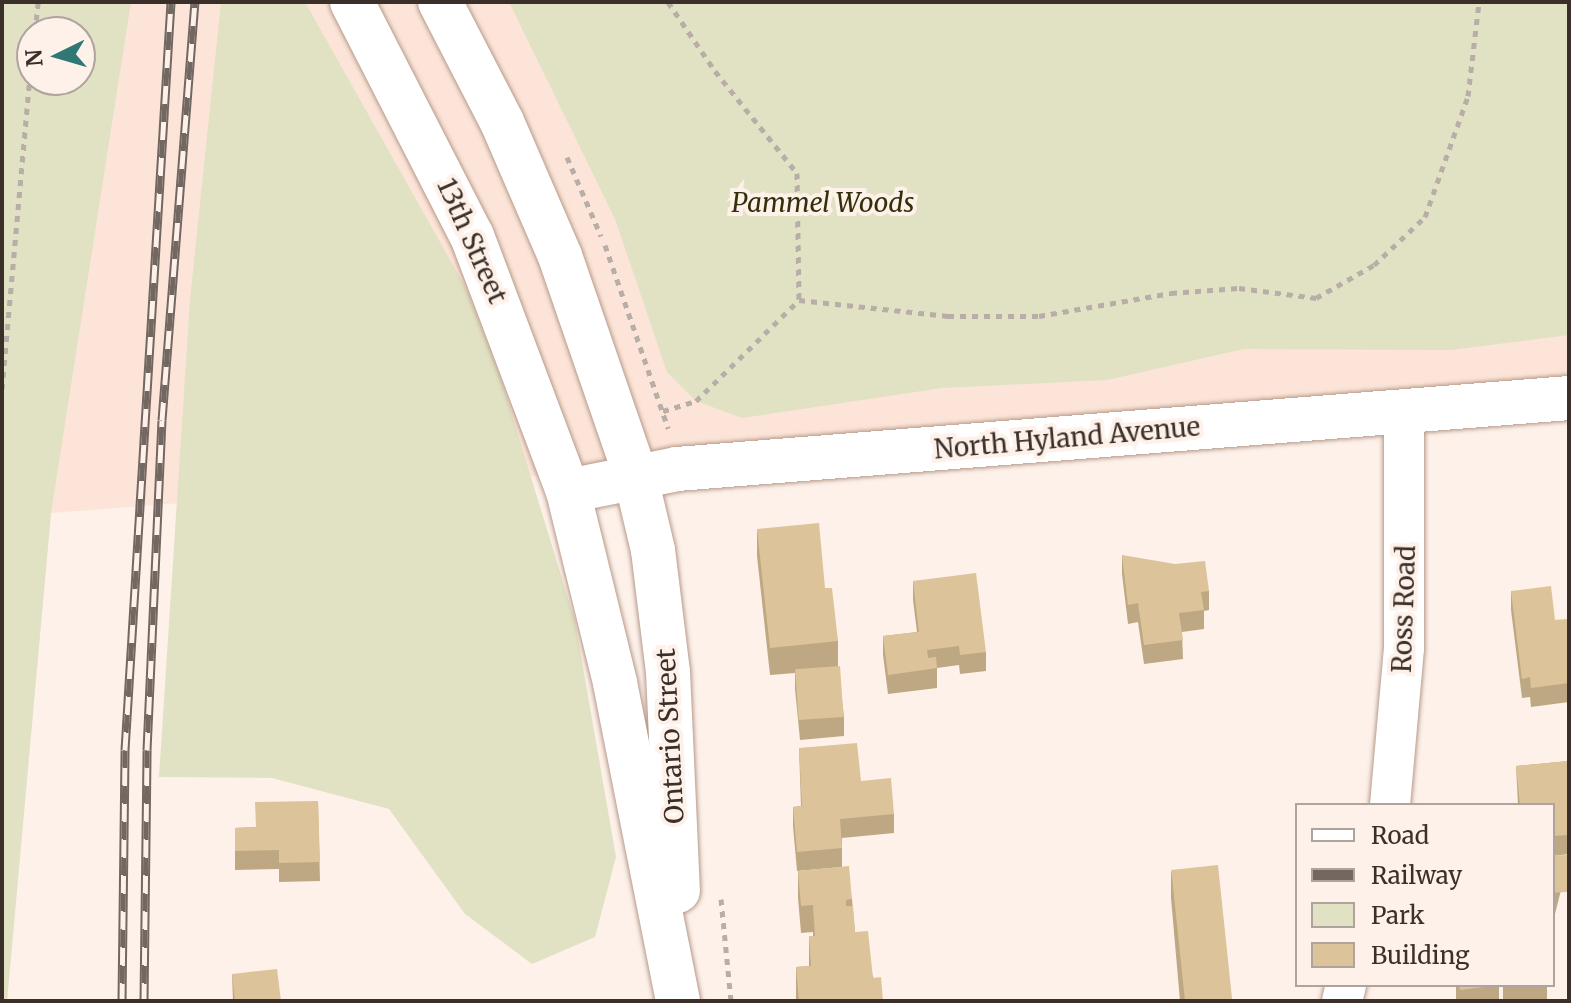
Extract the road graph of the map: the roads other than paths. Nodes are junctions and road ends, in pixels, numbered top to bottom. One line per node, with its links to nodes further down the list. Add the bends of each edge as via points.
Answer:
1 (352, 2): 6 (main road, 13th Street, via 472,236)
2 (440, 2): 5 (main road, via 502,122 560,256)
3 (1569, 398): 4 (main road, North Hyland Avenue)
4 (1404, 411): 5 (main road, North Hyland Avenue); 7 (street, Ross Road, via 1405,633)
5 (635, 474): 6 (main road, North Hyland Avenue); 8 (main road, Ontario Street, via 653,550 668,672)
6 (568, 491): 8 (main road, Ontario Street, via 615,683)
7 (1390, 803)
8 (681, 1001)

